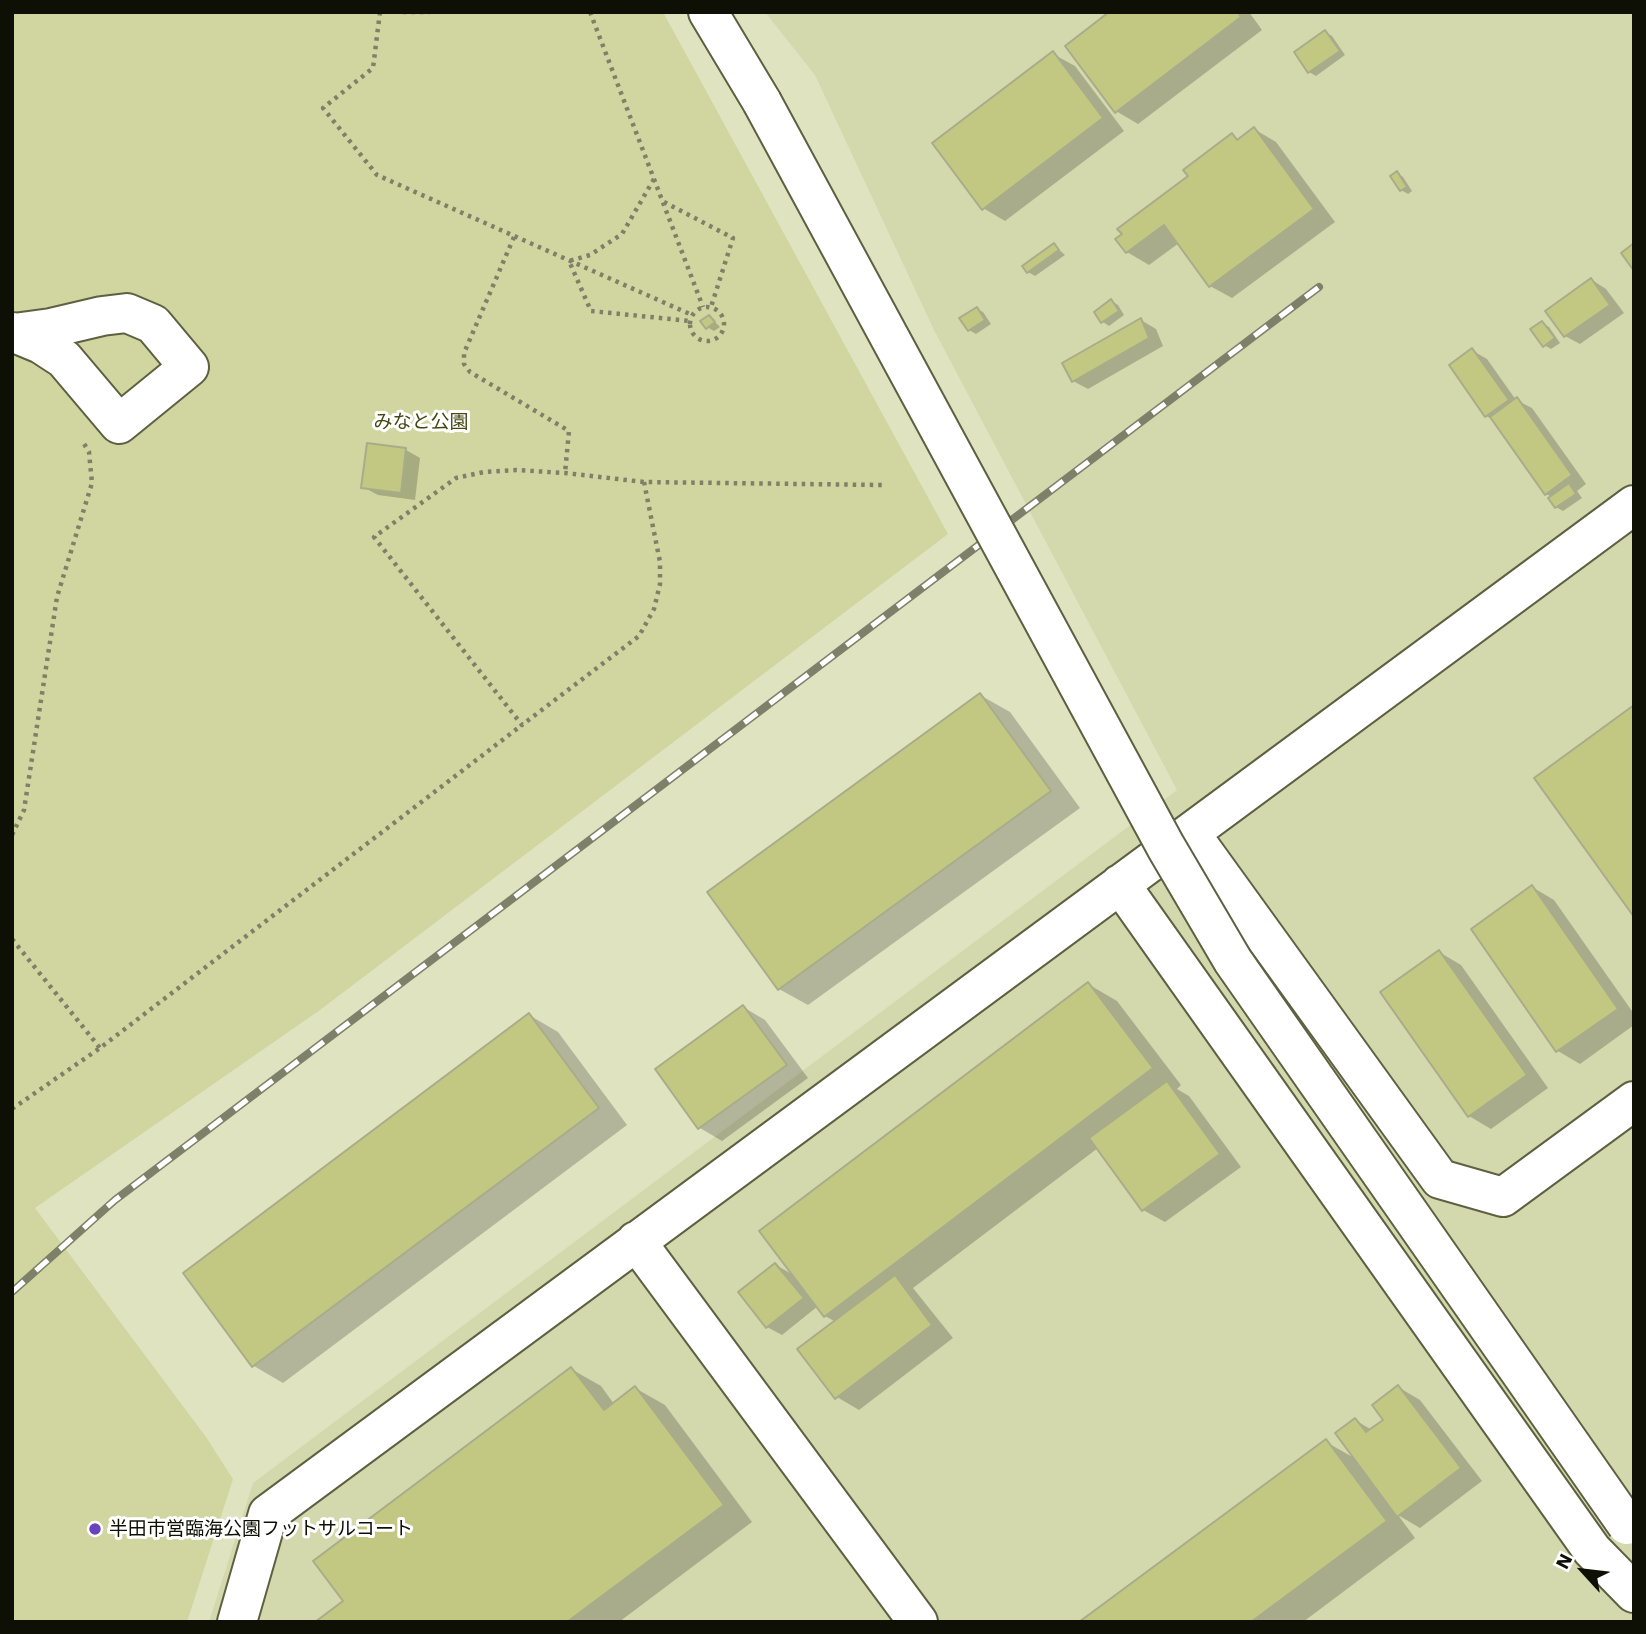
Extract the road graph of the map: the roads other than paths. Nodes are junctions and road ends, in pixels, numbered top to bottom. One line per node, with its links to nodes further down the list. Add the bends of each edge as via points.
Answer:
1 (708, 12): 10 (street, bridge, via 762,102 1166,847 1233,961)
2 (102, 316): 3 (street); 4 (street, via 81,332 73,356); 4 (street, via 127,313 153,324 189,367 119,424)
3 (13, 333): 4 (street, via 64,359)
4 (83, 379)
5 (1634, 505): 6 (street)
6 (1189, 833): 7 (street); 8 (street, via 1440,1179 1503,1197)
7 (1120, 884): 9 (street); 11 (street, via 1592,1550)
8 (1634, 1101)
9 (636, 1241): 12 (street, via 268,1514); 13 (street)
10 (1630, 1531)
11 (1634, 1593)
12 (237, 1622)
13 (918, 1622)

